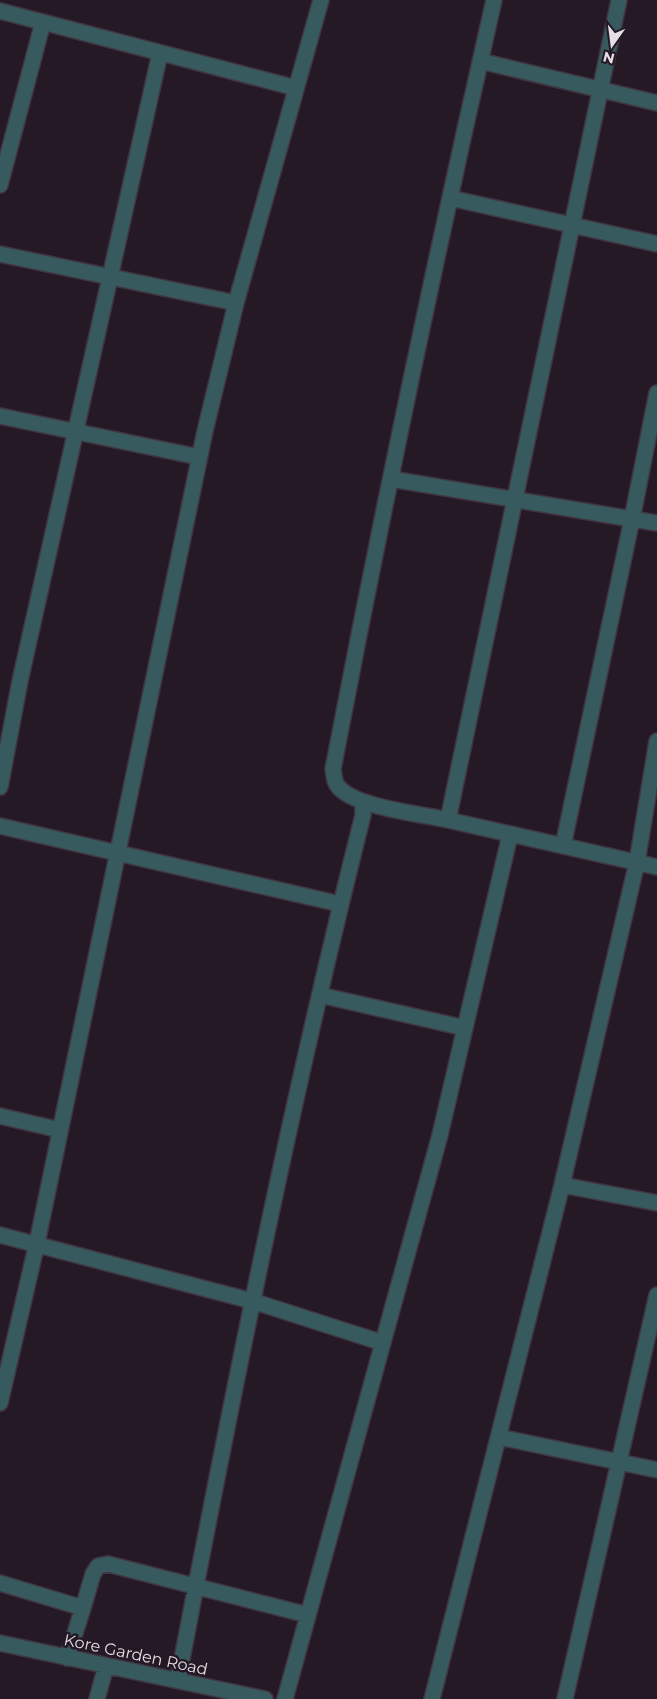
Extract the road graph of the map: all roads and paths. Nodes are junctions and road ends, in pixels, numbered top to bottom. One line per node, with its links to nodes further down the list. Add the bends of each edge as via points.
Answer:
1 (320, 0): 8 (street)
2 (494, 0): 7 (street)
3 (619, 0): 9 (street)
4 (0, 11): 5 (street)
5 (43, 22): 6 (street); 11 (street)
6 (160, 53): 8 (street); 16 (street)
7 (480, 61): 9 (street); 12 (street)
8 (296, 88): 17 (street)
9 (601, 90): 10 (street); 13 (street)
10 (657, 103)
11 (0, 185)
12 (450, 198): 13 (street); 22 (street)
13 (572, 225): 14 (street); 23 (street)
14 (657, 244)
15 (0, 254): 16 (street)
16 (110, 279): 17 (street); 20 (street)
17 (236, 303): 21 (street)
18 (657, 393): 24 (street)
19 (0, 416): 20 (street)
20 (74, 432): 21 (street); 27 (street)
21 (200, 457): 33 (street)
22 (391, 478): 23 (street); 28 (street, via 334,769 336,784 346,794)
23 (515, 499): 24 (street); 29 (street)
24 (632, 519): 25 (street); 32 (street)
25 (657, 523)
26 (657, 741): 34 (street)
27 (0, 787)
28 (363, 802): 29 (street); 36 (street, via 363,814)
29 (448, 820): 31 (street)
30 (0, 826): 33 (street)
31 (510, 835): 32 (street); 38 (street)
32 (564, 846): 34 (street)
33 (117, 853): 36 (street); 40 (street)
34 (636, 862): 35 (street); 41 (street)
35 (657, 867)
36 (340, 904): 37 (street)
37 (320, 995): 38 (street); 46 (street)
38 (465, 1028): 47 (street, via 440,1135)
39 (0, 1116): 40 (street)
40 (60, 1130): 44 (street)
41 (562, 1185): 42 (street); 49 (street)
42 (657, 1203)
43 (0, 1234): 44 (street)
44 (37, 1243): 46 (street); 48 (street)
45 (657, 1295): 50 (street)
46 (252, 1301): 47 (street); 53 (street)
47 (382, 1343): 55 (street)
48 (0, 1403)
49 (499, 1438): 50 (street); 63 (street)
50 (619, 1464): 51 (street); 64 (street)
51 (657, 1470)
52 (0, 1583): 54 (street)
53 (196, 1586): 54 (street, via 108,1564 98,1566 93,1574); 55 (street); 59 (street)
54 (83, 1608): 57 (street)
55 (308, 1615): 62 (street)
56 (0, 1643): 57 (street, Kore Garden Road)
57 (67, 1658): 58 (street, Kore Garden Road)
58 (106, 1666): 59 (street, Kore Garden Road); 60 (street)
59 (178, 1680): 61 (street, Kore Garden Road)
60 (97, 1699)
61 (265, 1699)
62 (285, 1699)
63 (432, 1699)
64 (565, 1699)

